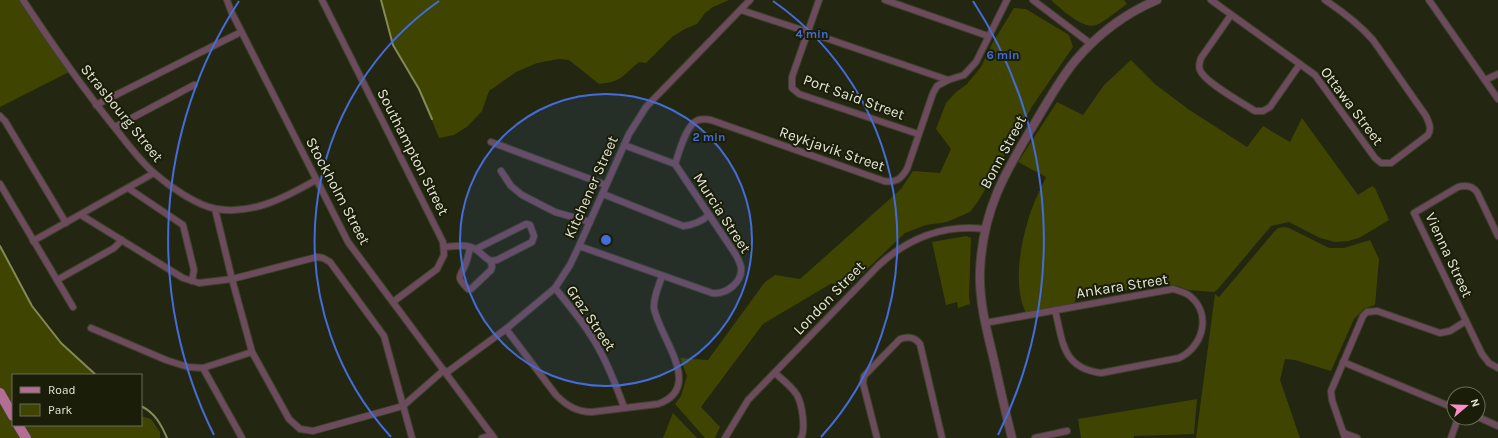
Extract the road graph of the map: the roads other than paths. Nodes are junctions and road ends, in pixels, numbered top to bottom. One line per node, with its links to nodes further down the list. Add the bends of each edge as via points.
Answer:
1 (23, 0): 25 (street, Strasbourg Street)
2 (227, 0): 34 (street, Stockholm Street)
3 (322, 0): 49 (street, Southampton Street)
4 (750, 0): 13 (street, Kitchener Street)
5 (819, 0): 15 (street)
6 (885, 0): 17 (street)
7 (1007, 0): 17 (street, Reykjavik Street)
8 (1033, 0): 18 (street)
9 (1157, 0): 18 (street, Bonn Street, via 1127,16)
10 (1211, 0): 14 (street, Ottawa Street)
11 (1325, 0): 19 (street, Ottawa Street, via 1359,25 1373,40 1426,116 1430,124 1429,133 1391,163 1380,162 1323,84)
12 (1429, 0): 22 (street)
13 (741, 10): 15 (street); 30 (street, Kitchener Street, via 646,108)
14 (1231, 15): 19 (street, Ottawa Street); 19 (street, via 1201,58 1200,70 1207,79 1255,111 1263,112 1270,107)
15 (808, 32): 21 (street); 28 (street, Port Said Street, via 794,71 794,90 799,94)
16 (237, 34): 25 (street)
17 (988, 36): 21 (street, Reykjavik Street, via 976,62 969,70)
18 (1090, 44): 44 (street, Bonn Street, via 1058,85 1005,172)
19 (1300, 64)
20 (1498, 74): 22 (street)
21 (948, 80): 28 (street, Reykjavik Street, via 937,86 933,93)
22 (1485, 80): 24 (street)
23 (194, 85): 27 (street)
24 (1498, 98)
25 (96, 105): 27 (street, Strasbourg Street)
26 (0, 116): 43 (street)
27 (115, 127): 33 (street, Strasbourg Street)
28 (918, 134): 31 (street, Reykjavik Street, via 904,173 893,182 711,120 698,120 690,126)
29 (491, 142): 36 (street)
30 (624, 145): 31 (street, Murcia Street); 36 (street, Kitchener Street)
31 (675, 164): 41 (street, Murcia Street)
32 (501, 171): 42 (street, via 511,186 522,195 555,212)
33 (154, 173): 37 (street); 39 (street, Strasbourg Street, via 197,202)
34 (316, 180): 39 (street, Strasbourg Street, via 281,199 261,206 236,210); 57 (street, Stockholm Street, via 348,242)
35 (0, 184): 47 (street)
36 (606, 185): 38 (street, Kitchener Street)
37 (128, 188): 40 (street); 55 (street, via 183,225 194,270)
38 (603, 194): 41 (street, via 683,226 694,224); 42 (street, Kitchener Street)
39 (215, 209): 53 (street)
40 (81, 214): 43 (street); 46 (street)
41 (709, 215): 52 (street, Murcia Street, via 740,264 740,275 736,282 731,288 715,293)
42 (590, 222): 48 (street, Kitchener Street)
43 (66, 223): 47 (street)
44 (985, 229): 61 (street, Bonn Street, via 980,272); 69 (street, London Street, via 967,227 943,231 899,248 878,266)
45 (1498, 236): 60 (street, Vienna Street, via 1477,192 1471,187 1458,187 1414,213)
46 (122, 240): 54 (street, via 114,248); 55 (street)
47 (34, 241): 54 (street)
48 (579, 246): 52 (street, Murcia Street); 56 (street, Kitchener Street)
49 (444, 247): 50 (street, via 464,245); 57 (street, via 444,255 437,270)
50 (473, 248): 51 (street); 51 (street, via 459,274 468,289 491,270); 51 (street, via 528,224 534,236 532,242)
51 (491, 261)
52 (662, 276): 73 (street, via 654,309 679,369 680,381 677,390 663,403)
53 (232, 279): 55 (street, via 199,283); 64 (street); 72 (street, via 316,257 330,262 384,336)
54 (57, 280): 58 (street)
55 (192, 281)
56 (555, 288): 63 (street, Kitchener Street); 73 (street, Graz Street, via 597,346)
57 (393, 302): 68 (street, Stockholm Street)
58 (73, 307)
59 (1055, 310): 59 (street, Ankara Street, via 1173,289 1190,296 1197,304 1202,333 1193,349 1179,358 1101,373 1093,372 1080,368 1067,354); 61 (street, Ankara Street)
60 (1466, 321): 65 (street, via 1440,333 1377,311 1367,312); 67 (street, Vienna Street, via 1485,359)
61 (985, 323): 90 (street, Bonn Street)
62 (91, 328): 66 (street, via 166,360 188,367)
63 (506, 329): 68 (street, Kitchener Street); 73 (street, via 556,396 569,406 584,412)
64 (252, 352): 66 (street); 72 (street, via 289,418 300,429 313,431)
65 (1343, 362): 71 (street); 80 (street, via 1331,395)
66 (204, 368): 83 (street)
67 (1498, 368)
68 (445, 371): 72 (street, Kitchener Street); 81 (street, Stockholm Street)
69 (775, 373): 86 (street, London Street, via 745,404); 87 (street, via 799,399 804,431)
70 (0, 393): 74 (main road)
71 (1446, 405)
72 (403, 406): 84 (street)
73 (624, 407)
74 (12, 414)
75 (1486, 421): 78 (street)
76 (19, 426): 82 (main road)
77 (1455, 426): 93 (street)
78 (1498, 426)
79 (1067, 431): 91 (street)
80 (1345, 435): 92 (street)
81 (493, 437): 85 (street)
82 (26, 438)
83 (242, 438)
84 (412, 438)
85 (482, 438)
86 (724, 438)
87 (801, 438)
88 (877, 438): 89 (street, via 863,383 864,376 900,339 908,337 920,344)
89 (942, 438)
90 (1012, 438)
91 (1035, 438)
92 (1357, 438)
93 (1451, 438)

